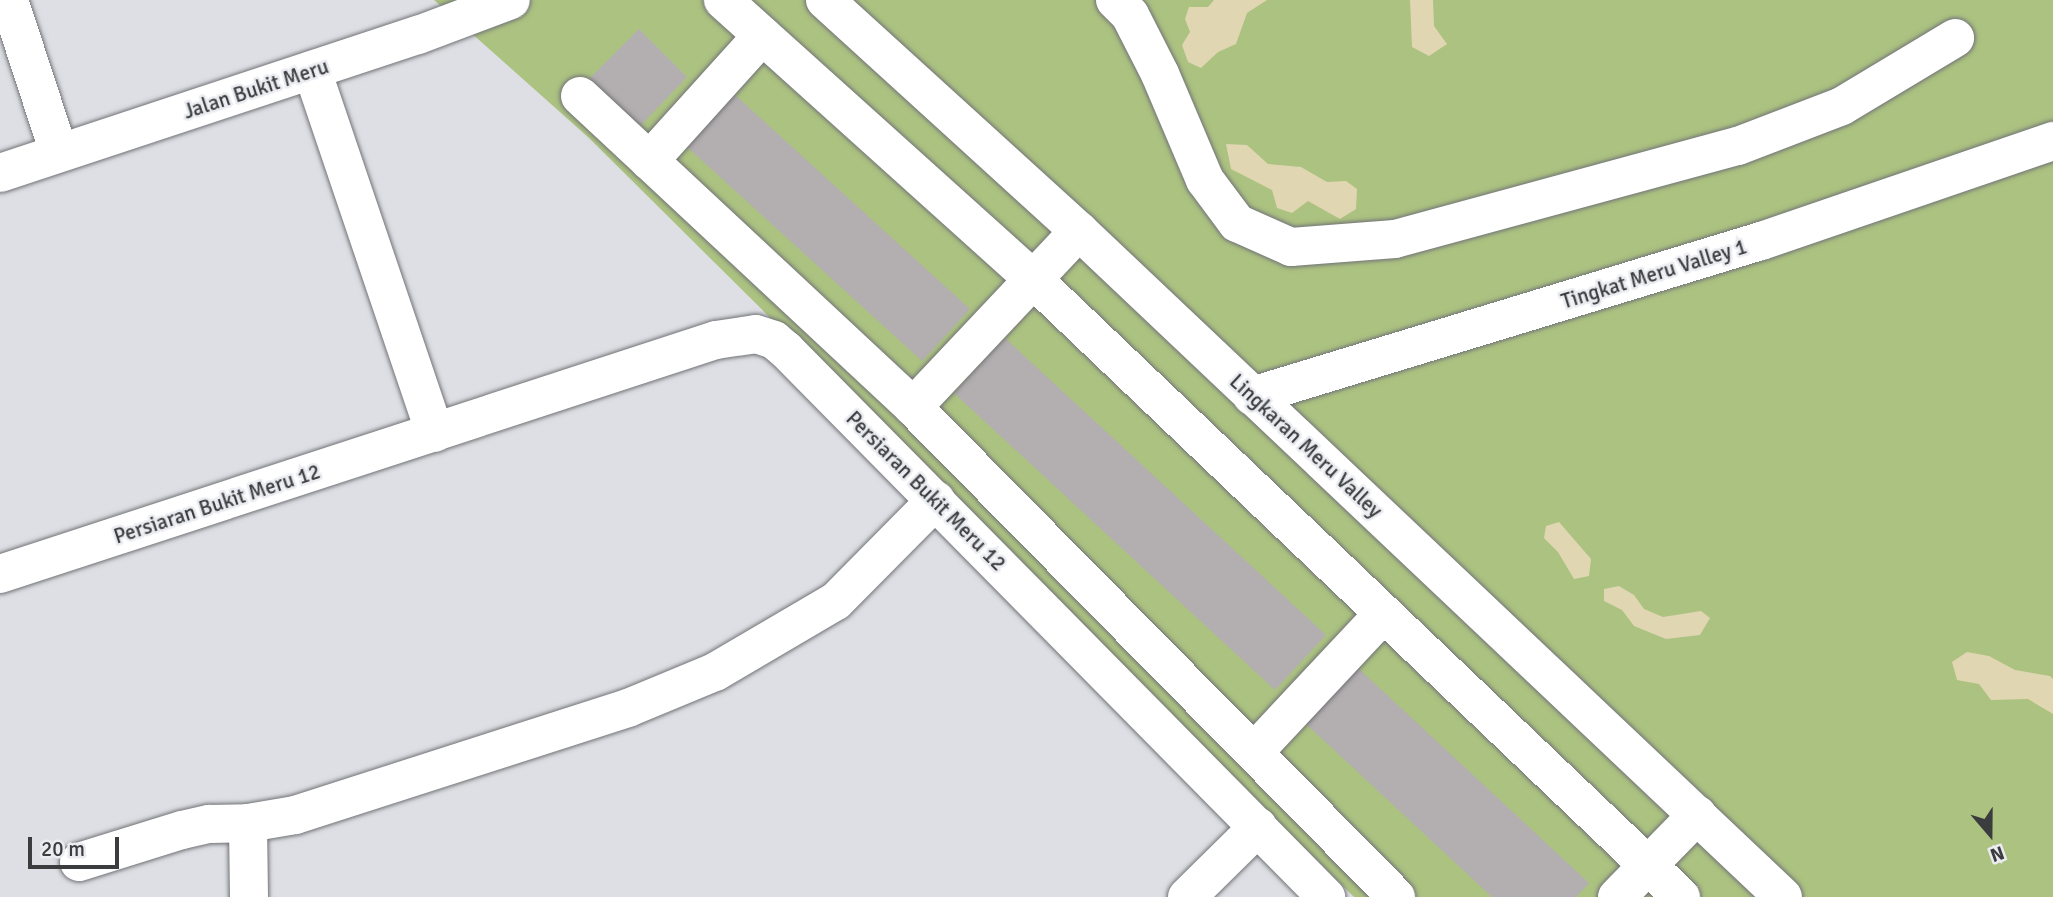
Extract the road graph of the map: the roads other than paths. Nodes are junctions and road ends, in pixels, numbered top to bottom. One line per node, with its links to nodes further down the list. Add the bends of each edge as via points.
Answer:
1 (9, 0): 13 (street)
2 (449, 0): 7 (street)
3 (511, 0): 7 (street, Jalan Bukit Meru)
4 (723, 0): 8 (street)
5 (825, 0): 16 (street, Lingkaran Meru Valley)
6 (1115, 0): 9 (street, via 1130,15 1160,74 1205,180 1237,223 1291,247 1395,239 1738,146 1842,106)
7 (418, 35): 10 (street, Jalan Bukit Meru)
8 (762, 36): 14 (street); 17 (street)
9 (1955, 38)
10 (312, 70): 13 (street, Jalan Bukit Meru); 20 (street)
11 (580, 96): 14 (street)
12 (2053, 141): 18 (street, Tingkat Meru Valley 1, via 1748,246)
13 (59, 153): 15 (street, Jalan Bukit Meru)
14 (649, 161): 19 (street)
15 (0, 173)
16 (1079, 231): 17 (street); 18 (street, Lingkaran Meru Valley)
17 (1034, 280): 19 (street); 23 (street)
18 (1252, 396): 25 (street, Lingkaran Meru Valley)
19 (913, 407): 24 (street)
20 (435, 433): 21 (street, Persiaran Bukit Meru 12, via 716,340 756,334 786,350); 22 (street, Persiaran Bukit Meru 12)
21 (936, 500): 26 (street, via 836,601 715,672 628,708 308,811); 27 (street, Persiaran Bukit Meru 12)
22 (0, 574)
23 (1383, 614): 24 (street); 29 (street)
24 (1255, 751): 33 (street)
25 (1697, 815): 29 (street); 36 (street, Lingkaran Meru Valley)
26 (248, 823): 28 (street, via 182,830); 30 (street)
27 (1258, 827): 31 (street); 32 (street, Persiaran Bukit Meru 12)
28 (79, 862)
29 (1648, 865): 34 (street); 35 (street)
30 (249, 897)
31 (1187, 897)
32 (1326, 897)
33 (1396, 897)
34 (1617, 897)
35 (1681, 897)
36 (1783, 897)

